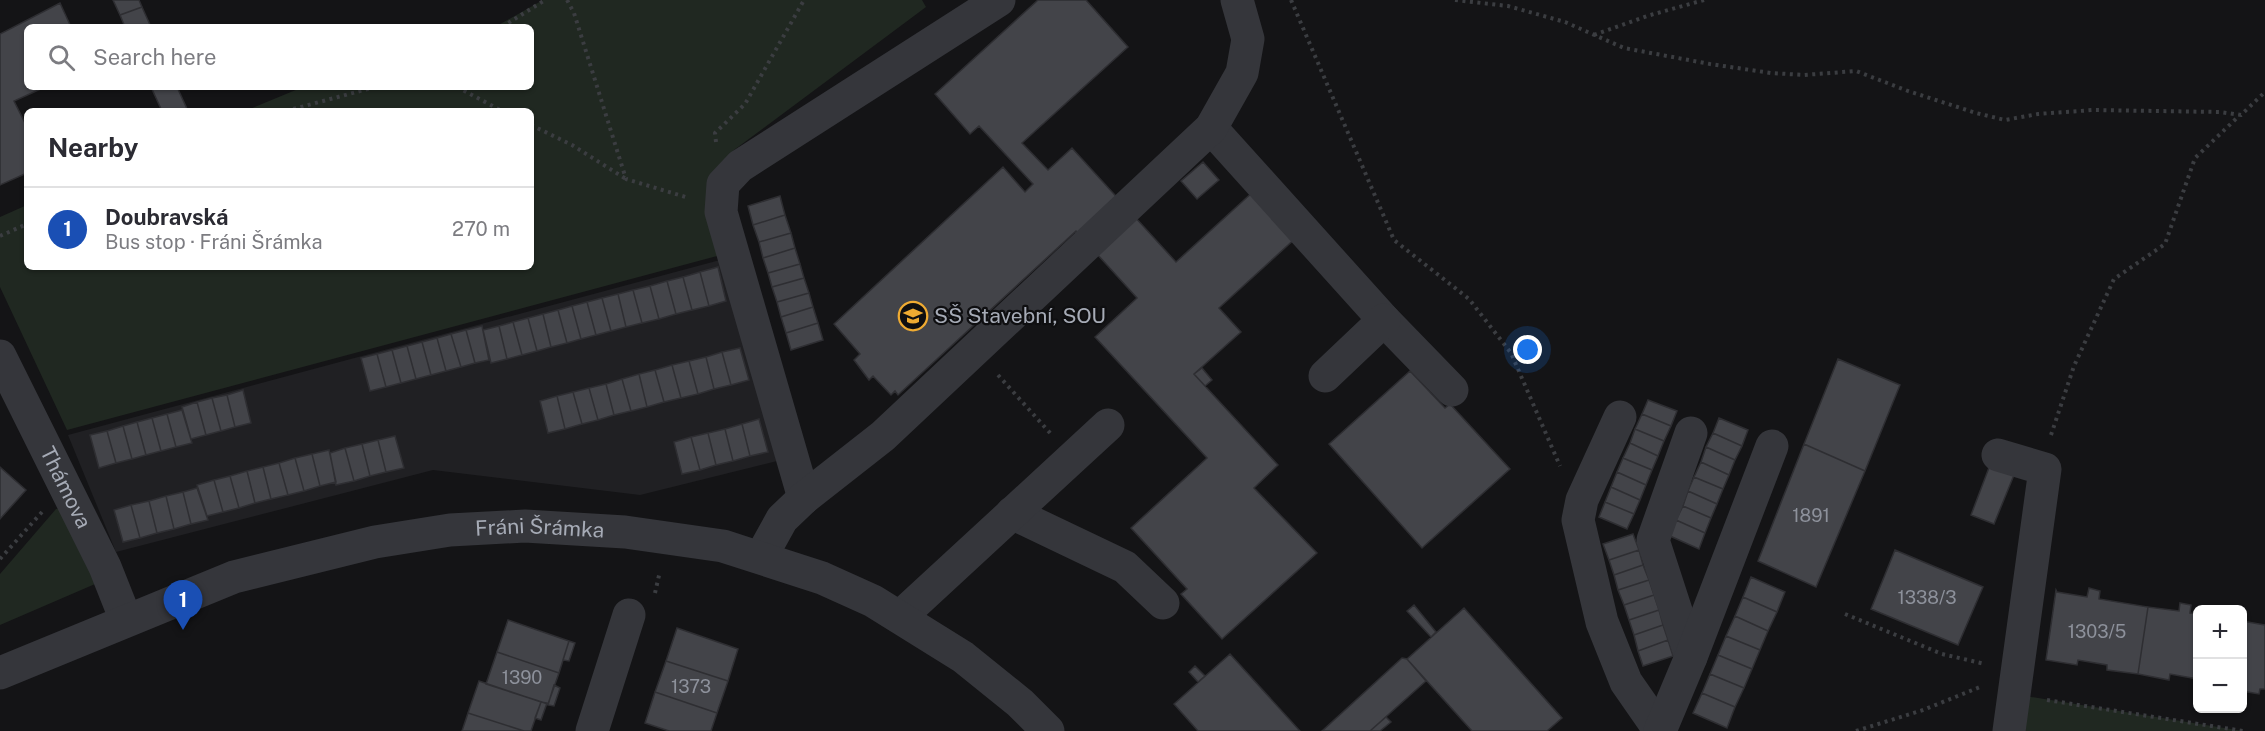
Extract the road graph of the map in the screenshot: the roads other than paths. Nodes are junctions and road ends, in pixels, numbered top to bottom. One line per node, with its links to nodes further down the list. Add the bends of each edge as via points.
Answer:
1 (999, 0): 13 (street, via 740,166 723,184 721,212)
2 (1237, 0): 3 (street, via 1248,39 1242,73)
3 (1211, 128): 4 (street); 13 (street, via 883,436)
4 (1384, 320): 6 (street); 7 (street)
5 (0, 356): 19 (street, Thámova, via 105,567)
6 (1325, 376)
7 (1452, 390)
8 (1620, 417): 24 (street, via 1582,500 1578,520 1602,622 1626,682)
9 (1108, 425): 14 (street)
10 (1691, 433): 20 (street, via 1653,540)
11 (1772, 446): 20 (street)
12 (1998, 455): 25 (street, via 2045,469)
13 (804, 498): 15 (street, via 782,519)
14 (1012, 513): 16 (street, via 1125,567); 18 (street)
15 (761, 557): 18 (street, Fráni Šrámka, via 822,578); 19 (street, Fráni Šrámka, via 723,546 625,532 525,526 450,530 375,542 234,577)
16 (1162, 603)
17 (629, 615): 22 (street)
18 (901, 616): 23 (street, Fráni Šrámka, via 963,657)
19 (126, 620): 21 (street, Fráni Šrámka)
20 (1691, 657): 24 (street)
21 (0, 673)
22 (592, 731)
23 (1048, 731)
24 (1660, 731)
25 (2009, 731)

